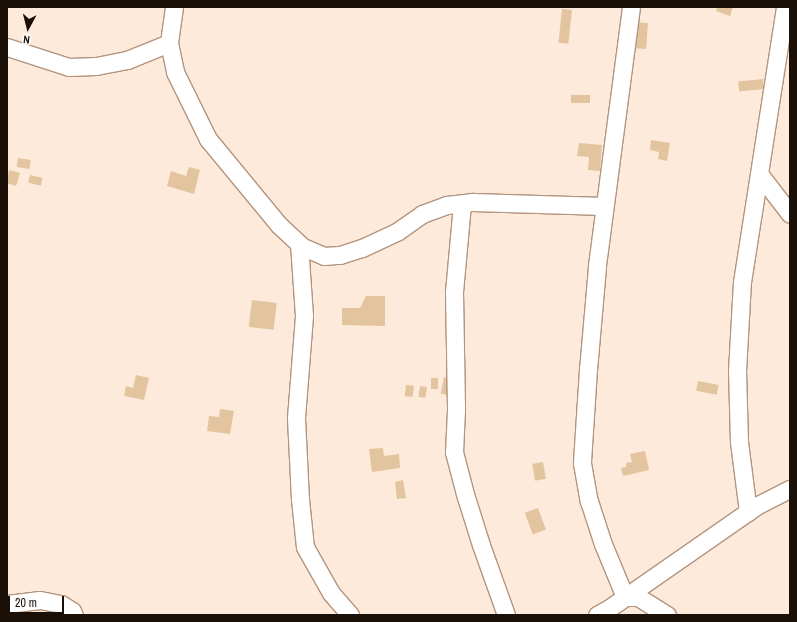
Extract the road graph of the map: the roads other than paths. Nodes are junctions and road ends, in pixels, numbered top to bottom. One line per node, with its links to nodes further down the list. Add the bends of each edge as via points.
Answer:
1 (174, 7): 5 (street)
2 (631, 7): 9 (street)
3 (785, 7): 4 (street)
4 (785, 40): 7 (street)
5 (169, 43): 6 (street, via 127,60 96,66 68,67); 11 (street, via 175,72 208,139 279,225)
6 (7, 48)
7 (760, 174): 10 (street); 13 (street, via 742,282 737,371 739,442)
8 (462, 204): 9 (street); 11 (street, via 447,205 422,214 398,231 340,255 324,256); 18 (street, via 454,292 454,452 481,545)
9 (604, 206): 14 (street, via 588,369 582,463 589,501)
10 (790, 214)
11 (299, 244): 17 (street, via 304,316 296,418 304,547 331,592)
12 (790, 489): 13 (street)
13 (748, 512): 14 (street)
14 (625, 597): 19 (street); 20 (street, via 638,597)
15 (7, 604): 16 (street, via 40,600 61,604)
16 (74, 615)
17 (350, 615)
18 (506, 615)
19 (597, 615)
20 (667, 615)

